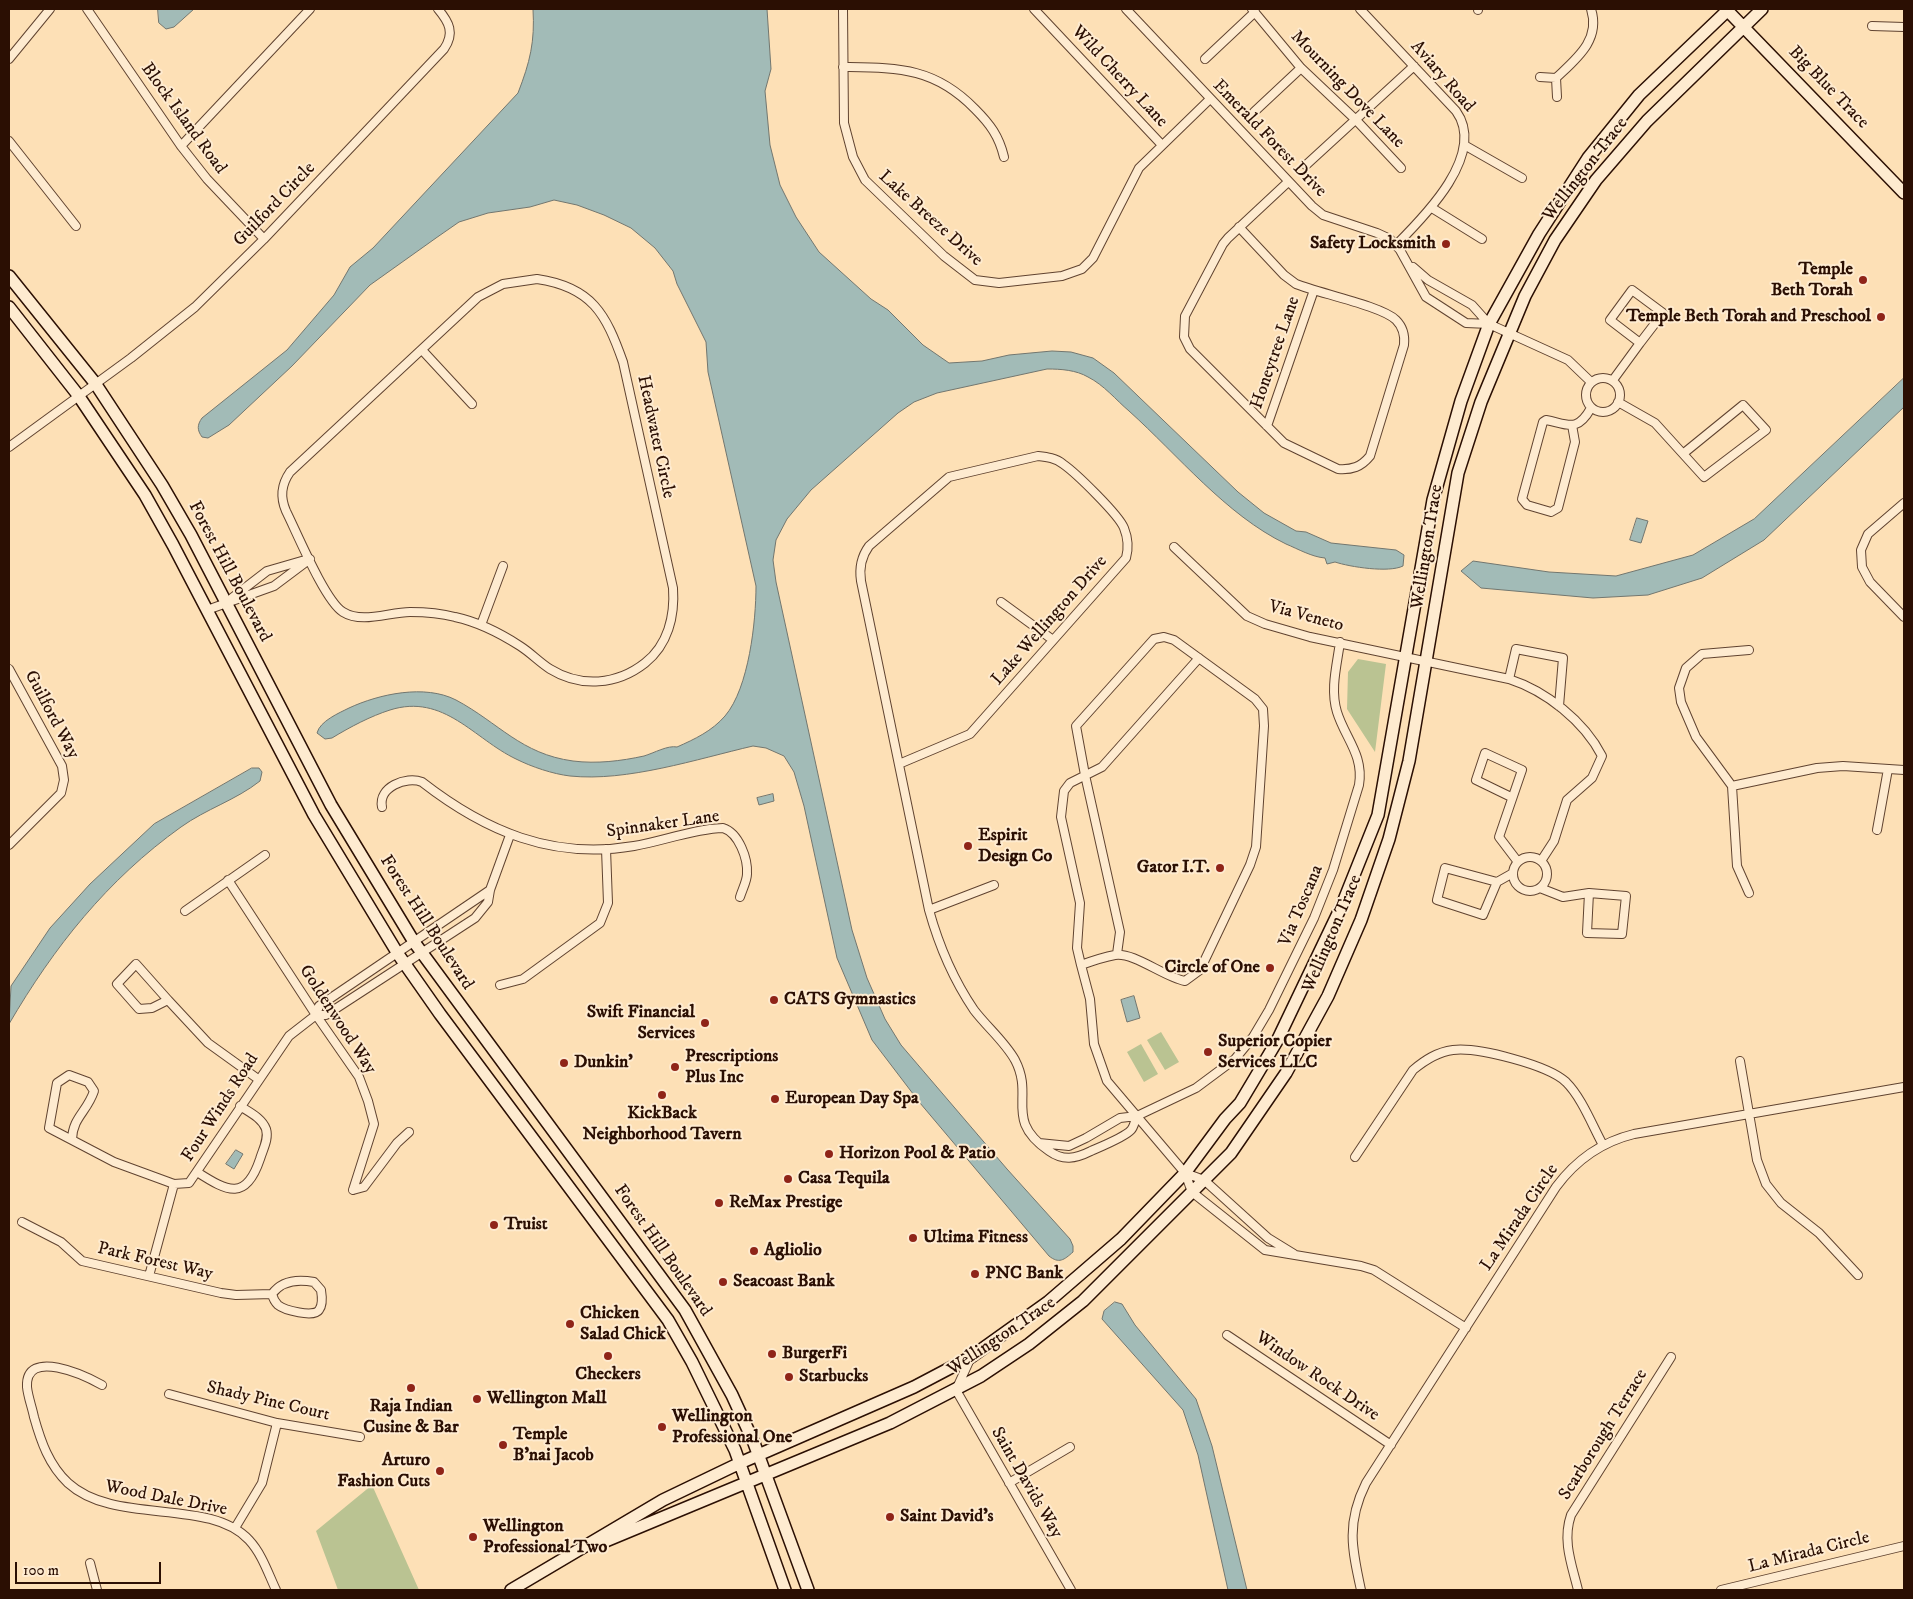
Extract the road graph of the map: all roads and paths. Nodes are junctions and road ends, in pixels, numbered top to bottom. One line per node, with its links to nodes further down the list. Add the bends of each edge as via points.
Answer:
1 (50, 9): 16 (street)
2 (88, 9): 29 (street, Block Island Road)
3 (310, 9): 29 (street)
4 (438, 9): 40 (street, Guilford Circle, via 450,28 444,49)
5 (843, 9): 19 (street, Lake Breeze Drive)
6 (1034, 9): 28 (street, Wild Cherry Lane)
7 (1126, 9): 24 (street, Emerald Forest Drive)
8 (1360, 9): 18 (street, Aviary Road)
9 (1591, 9): 22 (street, via 1594,28 1589,43)
10 (1727, 9): 13 (street, Big Blue Trace); 47 (street, Wellington Trace, via 1639,96 1588,158 1539,234)
11 (1762, 9): 13 (street, Wellington Trace)
12 (1254, 10): 17 (street); 20 (street, Mourning Dove Lane)
13 (1743, 26): 36 (street, Big Blue Trace); 48 (street, Wellington Trace, via 1647,120 1596,180 1555,240)
14 (1872, 26): 15 (street)
15 (1904, 27)
16 (9, 59)
17 (1204, 59)
18 (1414, 66): 26 (street); 30 (street, Aviary Road, via 1461,117 1466,131)
19 (843, 68): 28 (street, Lake Breeze Drive, via 845,132 865,180 944,256 975,280 999,283 1069,275 1082,269 1093,258 1139,168); 31 (street, via 896,68 938,79 964,97 992,126)
20 (1301, 68): 25 (street); 26 (street, Mourning Dove Lane)
21 (1540, 77): 22 (street)
22 (1556, 78): 23 (street)
23 (1557, 97)
24 (1210, 99): 28 (street, Lake Breeze Drive); 35 (street, Emerald Forest Drive)
25 (1254, 112)
26 (1356, 120): 32 (street); 33 (street, Mourning Dove Lane)
27 (9, 141): 38 (street)
28 (1162, 144)
29 (181, 146): 40 (street, Block Island Road)
30 (1466, 146): 34 (street); 37 (street)
31 (1004, 157)
32 (1306, 165)
33 (1401, 168)
34 (1522, 178)
35 (1288, 182): 39 (street); 42 (street, Emerald Forest Drive, via 1323,215 1384,236)
36 (1904, 193)
37 (1432, 208): 41 (street); 42 (street)
38 (76, 226)
39 (1239, 227): 45 (street, via 1290,280); 59 (street, via 1223,244 1185,316 1184,337 1190,349)
40 (264, 239): 53 (street, Guilford Circle, via 195,307)
41 (1482, 239)
42 (1396, 245): 43 (street, Emerald Forest Drive)
43 (1407, 263): 47 (street, Emerald Forest Drive, via 1428,280 1472,305); 47 (street, Emerald Forest Drive, via 1426,297 1466,323)
44 (9, 276): 53 (street, Forest Hill Boulevard)
45 (1314, 290): 59 (street, Honeytree Lane); 59 (street, via 1389,315 1403,331 1404,345 1370,456 1360,466 1338,469 1284,443)
46 (9, 307): 54 (street, Forest Hill Boulevard)
47 (1489, 324): 48 (street, Emerald Forest Drive); 74 (street, Wellington Trace, via 1460,401 1434,500)
48 (1509, 334): 52 (street, Emerald Forest Drive, via 1568,360); 76 (street, Wellington Trace, via 1481,402 1458,473)
49 (1640, 343): 49 (street, via 1610,320 1632,290 1663,313); 51 (street)
50 (422, 350): 56 (street); 64 (street, Headwater Circle, via 286,478 282,490 283,504); 70 (street, Headwater Circle, via 478,298 502,284 530,279 551,281 589,300 611,328 623,362 673,588 671,622 656,652 637,669 606,681 579,680 560,674)
51 (1613, 380): 52 (street, via 1601,377); 55 (street, via 1619,388)
52 (1591, 382): 57 (street, via 1585,392)
53 (95, 383): 54 (street, Guilford Circle); 66 (street, Forest Hill Boulevard, via 162,485)
54 (78, 395): 60 (street); 68 (street, Forest Hill Boulevard, via 144,495)
55 (1618, 402): 57 (street, via 1606,412); 61 (street, via 1655,423)
56 (472, 404)
57 (1591, 408): 58 (street, via 1585,420)
58 (1572, 425): 58 (street, via 1543,422 1522,499 1527,505 1551,512 1558,508 1575,442)
59 (1267, 426)
60 (9, 447)
61 (1684, 453): 61 (street, via 1704,477 1766,430 1742,405)
62 (1904, 503): 69 (street, via 1868,534 1861,550 1862,567 1870,582)
63 (1174, 547): 72 (street, Via Veneto, via 1247,616 1284,630)
64 (310, 559): 66 (street, via 274,586); 66 (street, via 267,571); 70 (street, Headwater Circle, via 333,603 349,615 433,613)
65 (503, 566): 70 (street)
66 (226, 602): 68 (street); 105 (street, Forest Hill Boulevard, via 331,805)
67 (1001, 602): 71 (street)
68 (207, 610): 107 (street, Forest Hill Boulevard, via 314,815)
69 (1904, 616)
70 (481, 624)
71 (1053, 640): 80 (street, Lake Wellington Drive, via 970,734); 80 (street, Lake Wellington Drive, via 1126,558 1129,548 1118,517 1063,464 1050,457 1038,456 949,477 874,541 860,566)
72 (1340, 642): 74 (street, Via Veneto); 119 (street, Via Toscana, via 1334,696 1341,724 1358,756 1360,778 1348,827 1314,918 1269,1010 1235,1059 1202,1084)
73 (1749, 650): 84 (street, via 1702,654 1686,668 1679,688 1681,702 1696,737)
74 (1405, 657): 76 (street, Via Veneto); 126 (street, Wellington Trace, via 1378,814 1342,904 1272,1050 1240,1102)
75 (1199, 658): 83 (street, via 1123,746 1102,767); 83 (street, via 1174,640 1154,639 1076,726); 108 (street, via 1255,699 1263,709 1256,847 1200,970 1185,981 1174,979 1128,956)
76 (1426, 662): 78 (street, Via Veneto); 127 (street, Wellington Trace, via 1409,761 1389,839 1361,920 1328,996 1286,1073 1231,1153)
77 (9, 668): 89 (street, Guilford Way, via 62,766 64,780 61,793)
78 (1509, 679): 79 (street, Via Veneto, via 1533,688); 79 (street, via 1516,649 1563,658)
79 (1559, 706): 92 (street, Via Veneto, via 1594,741 1602,756 1592,778 1567,800 1554,841)
80 (899, 764): 103 (street, Lake Wellington Drive)
81 (1888, 769): 82 (street); 84 (street, via 1817,768); 87 (street)
82 (1904, 770)
83 (1085, 775): 108 (street, via 1120,932); 110 (street, via 1070,783 1061,804 1080,903 1077,948)
84 (1732, 786): 101 (street, via 1737,866)
85 (1511, 797): 85 (street, via 1522,770 1485,753 1476,780); 93 (street, via 1499,837)
86 (382, 806): 88 (street, Spinnaker Lane, via 383,793 401,782 415,780 473,818)
87 (1877, 830)
88 (510, 835): 90 (street, Spinnaker Lane, via 554,846); 99 (street, Four Winds Road)
89 (9, 845)
90 (606, 849): 102 (street, Spinnaker Lane, via 716,828 730,830 739,840 748,874); 111 (street, via 608,903 600,923 523,979)
91 (265, 855): 95 (street)
92 (1541, 861): 93 (street, via 1527,857); 98 (street, via 1547,875)
93 (1518, 862): 94 (street)
94 (1513, 873): 96 (street); 98 (street, via 1519,888 1530,891)
95 (228, 880): 104 (street); 113 (street, Goldenwood Way)
96 (1497, 882): 96 (street, via 1483,915 1437,900 1445,868)
97 (994, 885): 103 (street)
98 (1540, 888): 100 (street, via 1563,897)
99 (490, 890): 105 (street, Four Winds Road); 106 (street, Four Winds Road, via 488,902 475,918)
100 (1590, 892): 100 (street, via 1626,896 1622,934 1587,932)
101 (1749, 893)
102 (740, 897)
103 (929, 910): 122 (street, Lake Wellington Drive, via 943,955 960,988 1015,1060 1021,1080 1022,1118 1027,1132)
104 (185, 911)
105 (414, 942): 106 (street, Forest Hill Boulevard); 107 (street, Four Winds Road)
106 (422, 953): 109 (street, Four Winds Road); 146 (street, Forest Hill Boulevard, via 685,1310 732,1395)
107 (398, 954): 109 (street, Forest Hill Boulevard); 113 (street, Four Winds Road, via 319,1006)
108 (1117, 954): 110 (street)
109 (406, 964): 113 (street, Four Winds Road, via 326,1015); 147 (street, Forest Hill Boulevard, via 668,1320 715,1406)
110 (1081, 965): 119 (street, via 1101,1067 1112,1088)
111 (500, 985)
112 (168, 1000): 112 (street, via 136,964 117,984 139,1009 152,1008); 115 (street, via 208,1043)
113 (316, 1015): 115 (street, Four Winds Road, via 289,1036); 120 (street, Goldenwood Way, via 359,1077 374,1124 353,1190 364,1187)
114 (1740, 1061): 118 (street)
115 (258, 1079): 117 (street, Four Winds Road)
116 (1904, 1087): 118 (street, La Mirada Circle)
117 (240, 1106): 125 (street, Four Winds Road); 125 (street, via 262,1122 267,1136 252,1180 240,1188 220,1187)
118 (1750, 1114): 123 (street, La Mirada Circle, via 1634,1134); 132 (street, via 1759,1168 1770,1191 1836,1248)
119 (1137, 1116): 122 (street, via 1120,1118 1069,1146); 122 (street, Lake Wellington Drive, via 1131,1130 1070,1159 1056,1156); 126 (street)
120 (409, 1132)
121 (72, 1140): 121 (street, via 49,1128 57,1083 69,1075 88,1082 94,1091 90,1104 74,1124); 128 (street, via 114,1162)
122 (1037, 1143)
123 (1602, 1145): 124 (street, via 1575,1093 1558,1076 1538,1066 1461,1049 1431,1056 1413,1070); 135 (street, La Mirada Circle, via 1565,1175)
124 (1355, 1157)
125 (197, 1172): 128 (street, Four Winds Road, via 190,1183)
126 (1185, 1173): 127 (street); 129 (street); 137 (street, Wellington Trace, via 1120,1239 1048,1302)
127 (1204, 1180): 129 (street, Wellington Trace); 131 (street, via 1268,1238)
128 (174, 1184): 133 (street)
129 (1192, 1192): 131 (street, via 1265,1250); 140 (street, Wellington Trace, via 1084,1301 1029,1344)
130 (22, 1222): 133 (street, Park Forest Way, via 61,1242 82,1261)
131 (1298, 1256): 135 (street, via 1374,1270)
132 (1858, 1275)
133 (149, 1276): 134 (street, Park Forest Way, via 220,1293)
134 (268, 1294): 134 (street, via 284,1308 314,1314 321,1305 321,1290 314,1282 290,1282)
135 (1466, 1328): 144 (street, La Mirada Circle)
136 (1227, 1335): 144 (street, Window Rock Drive)
137 (972, 1357): 140 (street); 146 (street, Wellington Trace, via 914,1387)
138 (1671, 1357): 162 (street, Scarborough Terrace, via 1571,1515 1567,1544)
139 (102, 1385): 151 (street, Wood Dale Drive, via 81,1373 48,1366 31,1375 27,1388 37,1427 44,1450 59,1475 81,1493 107,1504 214,1520)
140 (956, 1390): 148 (street, Wellington Trace, via 890,1423); 149 (street, Saint Davids Way)
141 (169, 1394): 142 (street, Shady Pine Court)
142 (277, 1423): 143 (street, Shady Pine Court); 151 (street, via 262,1483)
143 (360, 1437)
144 (1390, 1445): 161 (street, La Mirada Circle, via 1366,1483 1354,1512 1352,1542)
145 (1070, 1447): 149 (street)
146 (759, 1455): 147 (street, Wellington Trace); 148 (street, Forest Hill Boulevard)
147 (740, 1463): 150 (street, Forest Hill Boulevard); 154 (street, Wellington Trace, via 663,1500)
148 (767, 1476): 150 (street, Wellington Trace); 159 (street, Forest Hill Boulevard)
149 (1009, 1483): 160 (street, Saint Davids Way)
150 (748, 1484): 154 (street, Wellington Trace, via 673,1512); 158 (street, Forest Hill Boulevard)
151 (235, 1528): 156 (street, Wood Dale Drive, via 254,1545)
152 (1904, 1546): 163 (street, La Mirada Circle)
153 (90, 1563): 155 (street)
154 (554, 1564): 157 (street, Wellington Trace)
155 (97, 1590)
156 (276, 1590)
157 (510, 1590)
158 (785, 1590)
159 (808, 1590)
160 (1071, 1590)
161 (1361, 1590)
162 (1578, 1590)
163 (1720, 1590)

